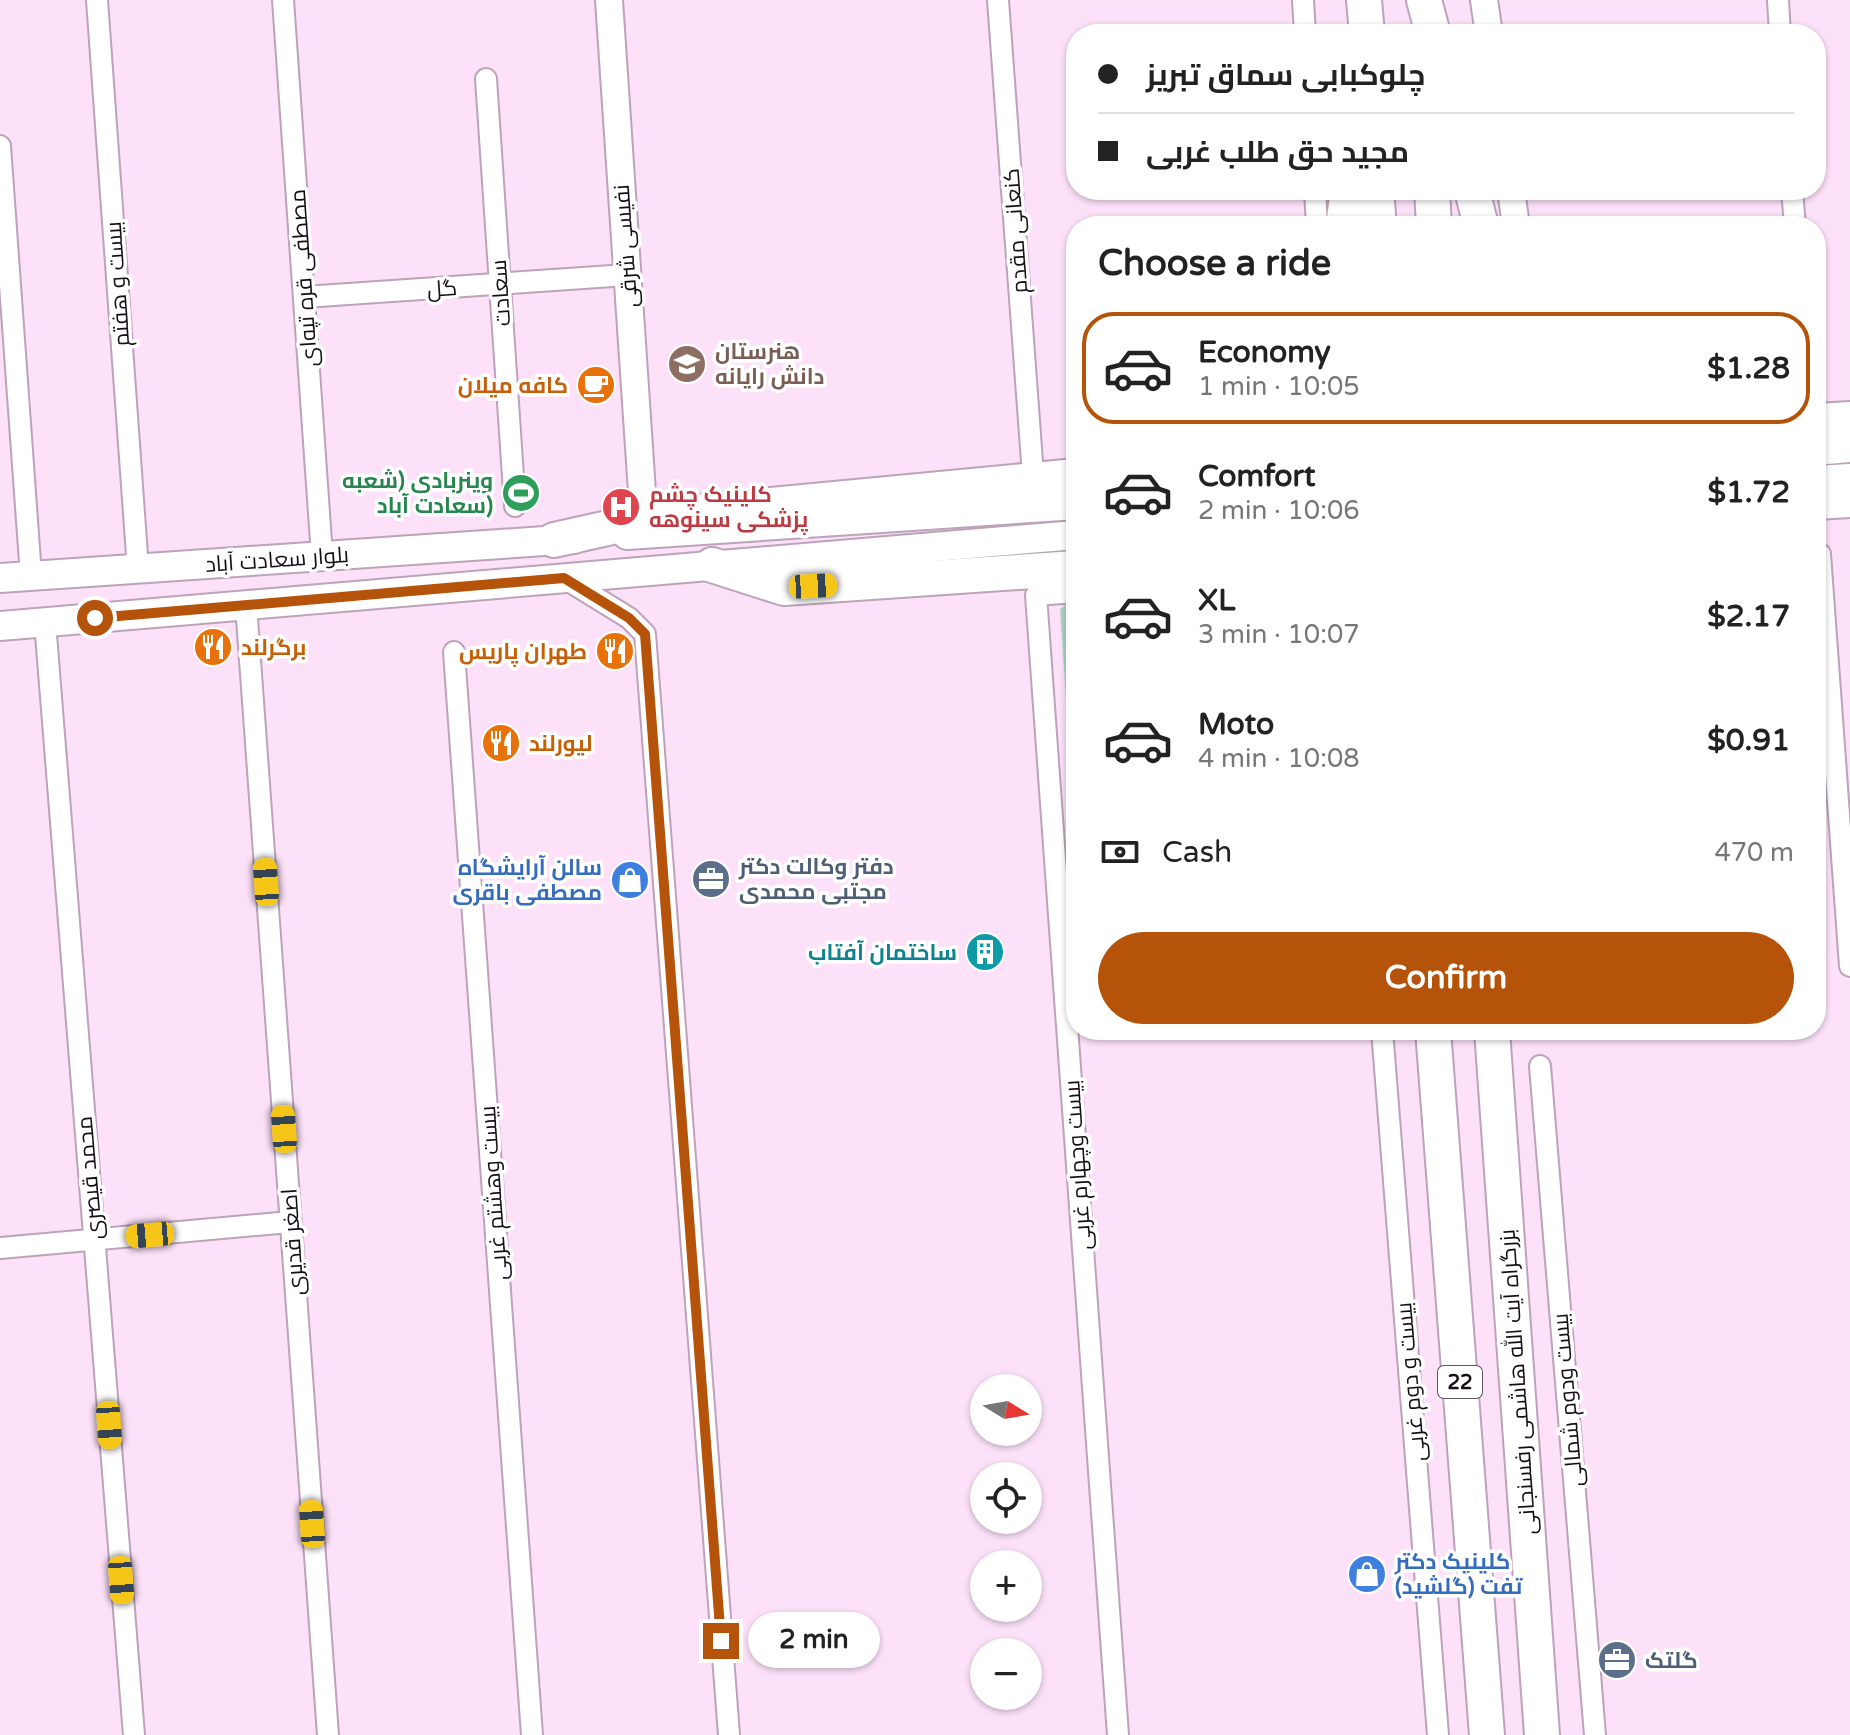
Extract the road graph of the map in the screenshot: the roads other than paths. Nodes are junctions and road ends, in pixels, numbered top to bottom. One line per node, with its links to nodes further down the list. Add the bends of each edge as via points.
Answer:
1 (97, 0): 38 (street, بیست و هفتم)
2 (283, 0): 20 (street, مصطفی قره تپه‌ای)
3 (609, 0): 18 (street, نفیسی شرقی)
4 (998, 0): 25 (street, کنعانی مقدم)
5 (1303, 0): 10 (street)
6 (1364, 0): 11 (highway)
7 (1421, 0): 12 (highway); 13 (highway)
8 (1484, 0): 14 (street)
9 (1778, 0): 15 (street)
10 (1304, 24)
11 (1366, 24)
12 (1421, 24)
13 (1429, 24)
14 (1488, 24)
15 (1779, 24)
16 (486, 79): 19 (street, سعادت)
17 (0, 146): 40 (street)
18 (627, 275): 19 (street, گل); 29 (street, نفیسی شرقی)
19 (500, 284): 20 (street, گل); 32 (street, سعادت)
20 (304, 297): 36 (street, مصطفی قره تپه‌ای)
21 (1850, 419): 22 (highway)
22 (1826, 420)
23 (1850, 448): 24 (main road)
24 (1826, 450)
25 (1032, 462)
26 (1066, 477): 35 (highway, via 666,515)
27 (1850, 478): 28 (main road)
28 (1826, 479)
29 (642, 492)
30 (1850, 500): 31 (highway)
31 (1826, 501)
32 (515, 506)
33 (1066, 506): 35 (main road, بلوار سعادت آباد)
34 (1066, 536): 37 (main road, بلوار سعادت آباد)
35 (554, 540): 36 (main road, بلوار سعادت آباد)
36 (322, 556): 38 (main road, بلوار سعادت آباد)
37 (712, 565): 39 (highway, via 784,588); 42 (main road, بلوار سعادت آباد)
38 (138, 569): 40 (main road, بلوار سعادت آباد)
39 (1066, 569)
40 (31, 576): 41 (main road, بلوار سعادت آباد)
41 (0, 578)
42 (564, 578): 44 (main road, بلوار سعادت آباد); 64 (street, via 629,618 645,634)
43 (1066, 593): 50 (street, بیست وچهارم غربی, via 1036,595)
44 (246, 605): 45 (main road, بلوار سعادت آباد); 58 (street, اصغر قدیری)
45 (45, 622): 46 (main road, بلوار سعادت آباد); 59 (street, محمد قیصری)
46 (0, 626)
47 (1826, 636): 49 (street)
48 (454, 652): 63 (street, بیست وهشتم غربی)
49 (1850, 966)
50 (1066, 1012)
51 (1068, 1040): 65 (street, بیست وچهارم غربی)
52 (1383, 1040): 66 (street, بیست و دوم غربی)
53 (1434, 1040): 67 (highway, 22)
54 (1493, 1040): 57 (highway, بزرگراه آیت الله هاشمی رفسنجانی)
55 (1500, 1040): 57 (highway)
56 (1540, 1066): 69 (street, بیست ودوم شمالی)
57 (1497, 1095): 68 (highway, بزرگراه آیت الله هاشمی رفسنجانی)
58 (290, 1222): 59 (street); 62 (street, اصغر قدیری)
59 (94, 1240): 60 (street); 61 (street, محمد قیصری)
60 (0, 1248)
61 (134, 1735)
62 (328, 1735)
63 (532, 1735)
64 (729, 1735)
65 (1118, 1735)
66 (1438, 1735)
67 (1487, 1735)
68 (1542, 1735)
69 (1595, 1735)

